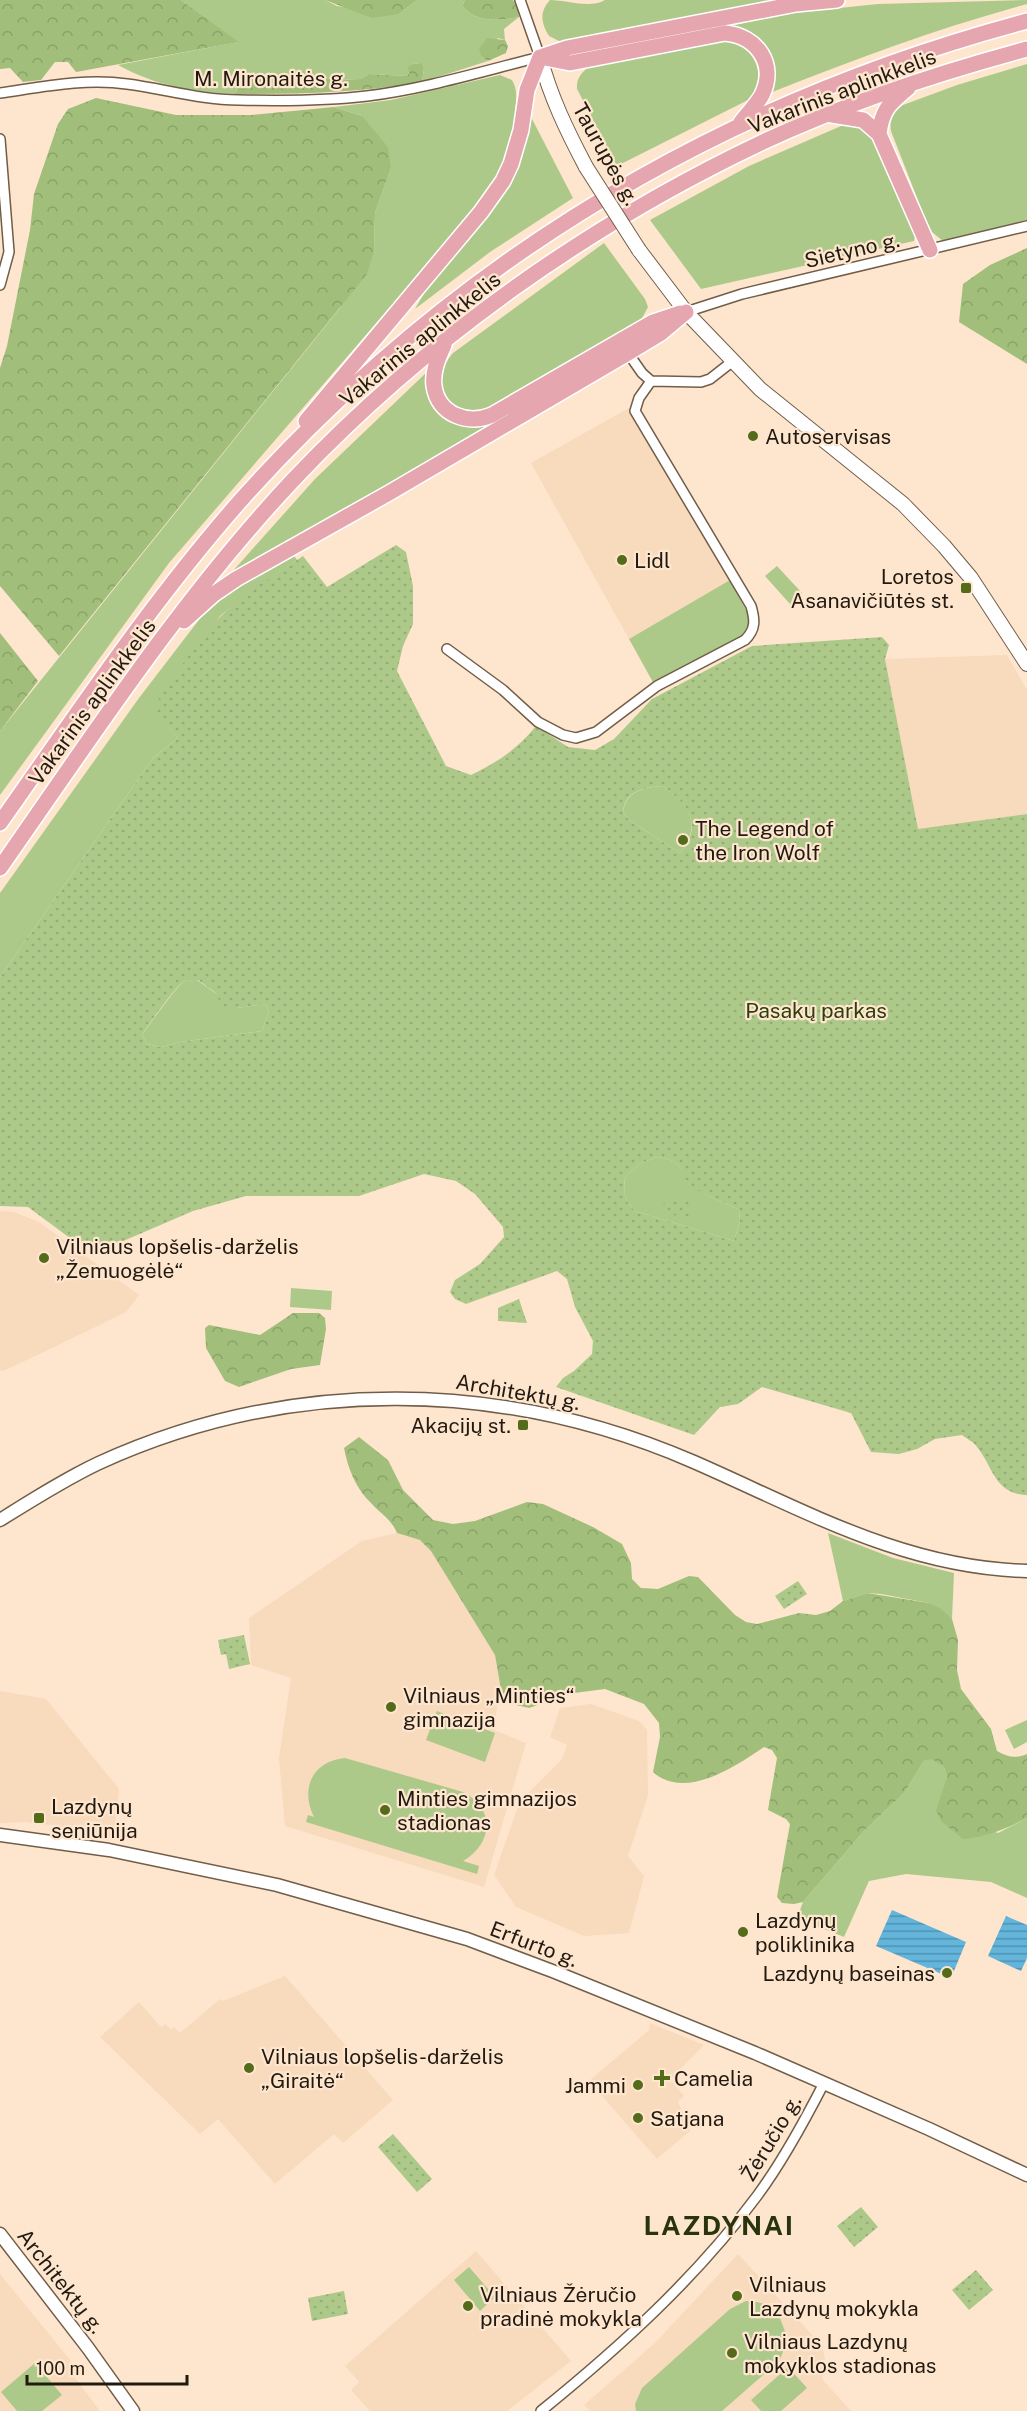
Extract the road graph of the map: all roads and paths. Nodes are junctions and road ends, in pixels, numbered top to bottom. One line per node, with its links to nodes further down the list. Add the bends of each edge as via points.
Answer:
1 (520, 0): 5 (street, Taurupės g.)
2 (837, 0): 5 (highway, via 796,4 567,48)
3 (1027, 21): 9 (highway, Vakarinis aplinkkelis, via 872,69)
4 (1027, 49): 6 (highway, Vakarinis aplinkkelis)
5 (540, 57): 7 (street, M. Mironaitės g., via 429,85 366,96 205,99 126,83 97,82); 9 (highway, via 570,63 725,33 744,37 757,47 767,73 761,97); 15 (main road, Taurupės g., bridge, via 550,93 586,167 639,250); 20 (highway, via 527,90 516,149 503,181 316,407)
6 (913, 83): 8 (highway, Vakarinis aplinkkelis); 10 (highway, via 888,106)
7 (0, 93)
8 (828, 115): 10 (highway, via 863,120); 16 (highway, Vakarinis aplinkkelis, via 766,141 656,198 534,275)
9 (740, 124): 20 (highway, Vakarinis aplinkkelis, via 618,190 518,253 415,331 333,404)
10 (879, 134): 13 (highway)
11 (0, 139): 14 (street, via 9,252)
12 (1027, 226): 13 (street, Sietyno g.)
13 (930, 250): 15 (street, Sietyno g., via 742,294)
14 (0, 285)
15 (686, 312): 16 (highway, via 653,322 492,415 470,420 454,415 436,395 434,378); 17 (highway, via 662,333); 18 (main road, Taurupės g.)
16 (446, 341): 21 (highway, Vakarinis aplinkkelis, via 382,393 294,479 215,570)
17 (628, 353): 19 (street); 21 (highway, via 236,579)
18 (733, 362): 19 (street, via 701,382); 23 (main road, Taurupės g., via 778,406 888,492 936,537 971,579)
19 (651, 381): 22 (street, via 635,411 751,606 755,625 750,635 657,686 596,732 576,738 538,722 503,690)
20 (283, 456): 24 (highway, Vakarinis aplinkkelis, via 240,502 146,619)
21 (159, 643): 25 (highway, Vakarinis aplinkkelis)
22 (447, 649)
23 (1027, 664)
24 (0, 823)
25 (0, 868)
26 (0, 1520): 27 (street, Architektų g., via 97,1465 202,1425 305,1404 428,1398 515,1408 607,1429 890,1547 966,1567)
27 (1027, 1571)
28 (0, 1835): 29 (street, Erfurto g., via 161,1860 277,1885 414,1923 555,1971)
29 (824, 2083): 30 (street, Erfurto g.); 33 (street, Žėručio g., via 782,2159 727,2233 666,2302)
30 (1027, 2175)
31 (0, 2234): 32 (street, Architektų g.)
32 (133, 2411)
33 (541, 2411)

